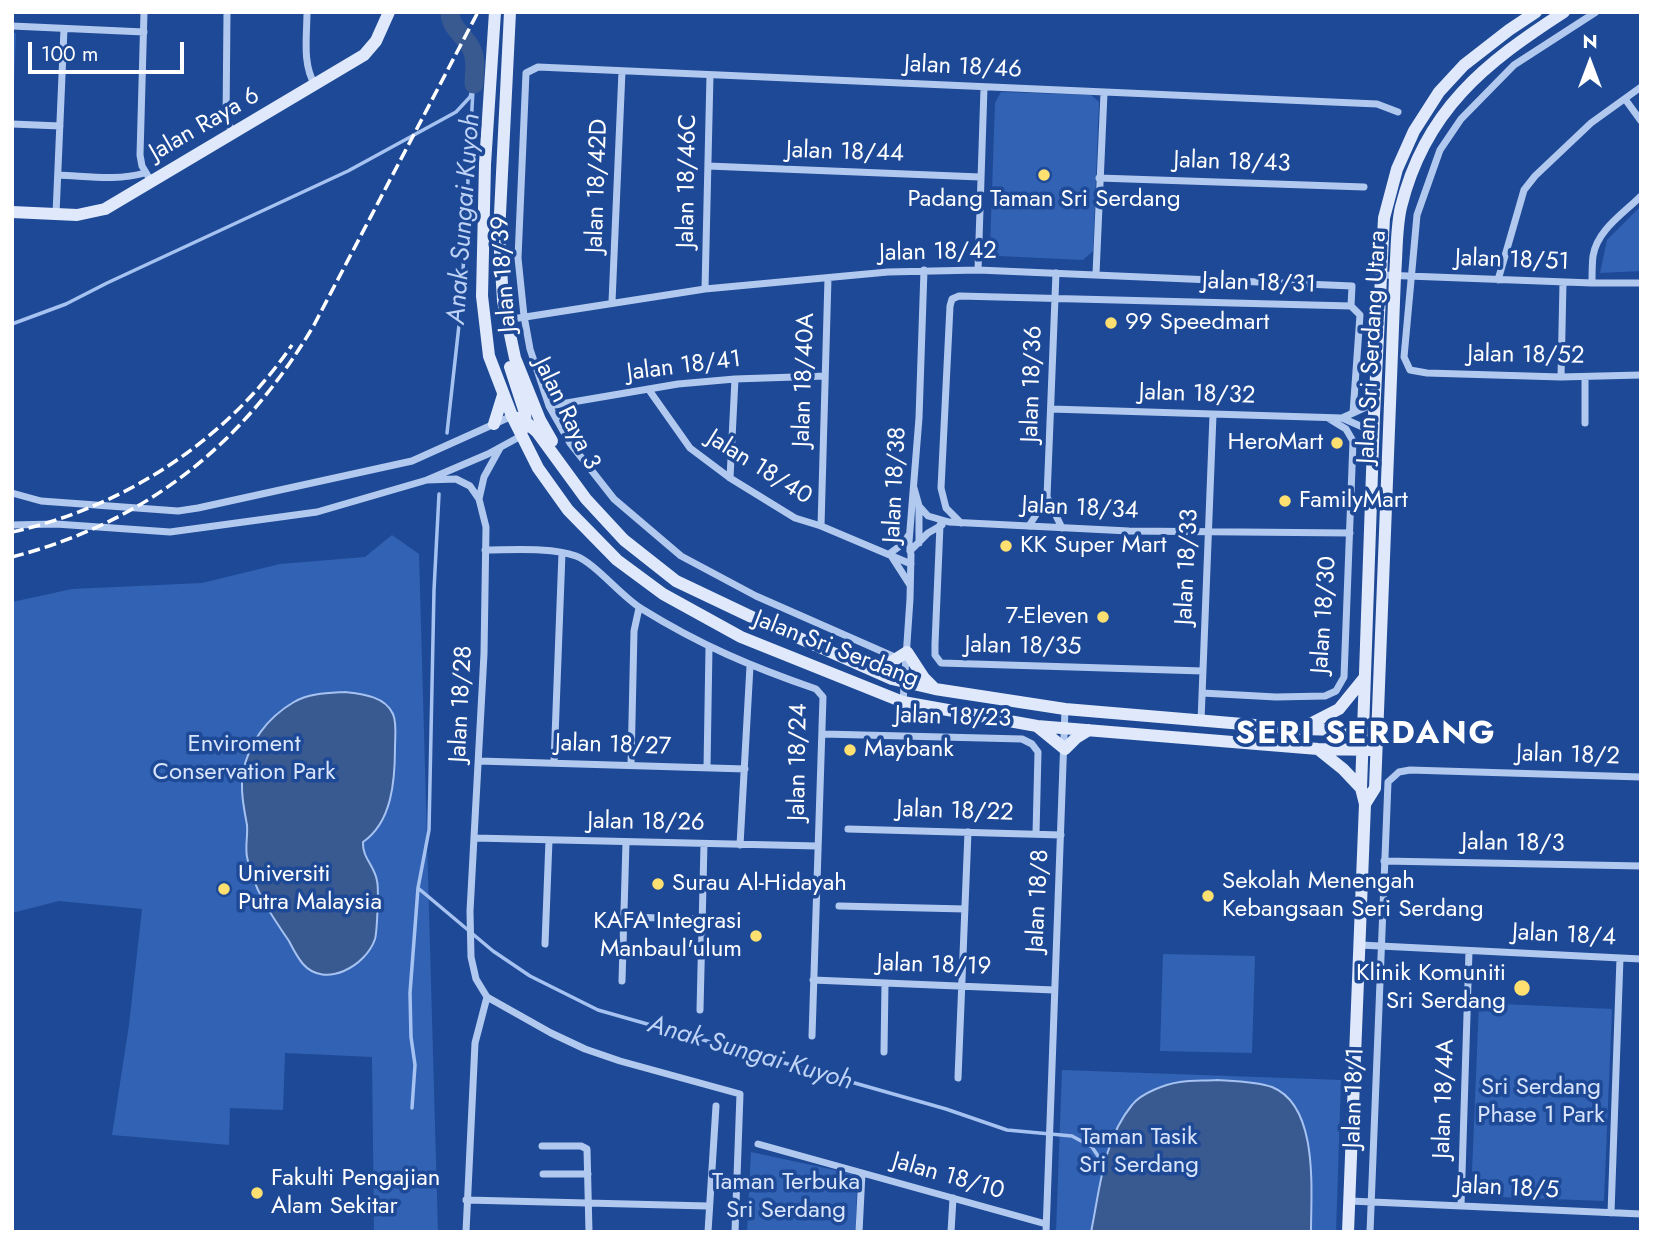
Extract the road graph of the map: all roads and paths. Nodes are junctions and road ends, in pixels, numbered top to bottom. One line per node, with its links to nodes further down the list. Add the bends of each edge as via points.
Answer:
1 (144, 12): 12 (street)
2 (227, 12): 25 (street, via 225,114)
3 (307, 12): 16 (street, via 307,65)
4 (389, 12): 16 (street, Jalan Raya 6, via 372,48)
5 (495, 12): 60 (street, Jalan Raya 3, via 482,296 489,356)
6 (509, 12): 49 (street, Jalan Raya 3, via 499,234)
7 (1536, 12): 39 (street, Jalan Sri Serdang Utara, via 1464,65 1419,121 1384,218)
8 (1564, 12): 40 (street, Jalan Sri Serdang Utara, via 1516,43 1465,86 1425,141 1400,210)
9 (1596, 12): 41 (street, via 1514,65 1461,119 1440,150 1417,215)
10 (12, 26): 11 (street)
11 (64, 29): 12 (street); 24 (street)
12 (144, 32): 28 (street, via 141,155)
13 (622, 71): 14 (street, Jalan 18/46, via 538,67); 15 (street, Jalan 18/46); 50 (street, Jalan 18/42D)
14 (526, 73): 52 (street, Jalan 18/39, via 518,258)
15 (710, 75): 18 (street, Jalan 18/46); 26 (street, Jalan 18/46C)
16 (315, 85): 25 (street, Jalan Raya 6)
17 (1641, 87): 20 (street)
18 (984, 88): 19 (street, Jalan 18/46); 29 (street)
19 (1104, 93): 21 (street, Jalan 18/46, via 1377,104); 30 (street)
20 (1625, 99): 22 (street); 43 (street, via 1591,123 1524,190)
21 (1398, 113)
22 (1641, 121)
23 (12, 124): 24 (street)
24 (60, 126): 27 (street)
25 (234, 132): 28 (street, Jalan Raya 6)
26 (708, 166): 29 (street, Jalan 18/44); 47 (street, Jalan 18/46C)
27 (58, 175): 28 (street); 34 (street)
28 (148, 177): 34 (street, Jalan Raya 6, via 105,209)
29 (980, 177): 36 (street)
30 (1099, 178): 31 (street, Jalan 18/43); 38 (street)
31 (1364, 187)
32 (1641, 196): 45 (street, via 1598,241)
33 (12, 212): 34 (street, Jalan Raya 6)
34 (56, 214)
35 (924, 270): 36 (street, Jalan 18/42); 42 (street, Jalan 18/42); 77 (street, Jalan 18/38)
36 (978, 270): 37 (street, Jalan 18/42)
37 (1056, 274): 38 (street, Jalan 18/42); 48 (street, Jalan 18/36)
38 (1096, 274): 51 (street, Jalan 18/42, via 1352,286)
39 (1381, 275): 40 (street, Jalan 18/51); 61 (street, Jalan Sri Serdang Utara)
40 (1395, 276): 41 (street, Jalan 18/51); 118 (street, Jalan Sri Serdang Utara)
41 (1410, 276): 43 (street, Jalan 18/51); 56 (street, Jalan 18/52, via 1404,357 1410,370)
42 (828, 278): 47 (street, Jalan 18/42); 55 (street, Jalan 18/40A)
43 (1498, 280): 44 (street, Jalan 18/51)
44 (1563, 282): 45 (street, Jalan 18/51); 56 (street)
45 (1592, 283): 46 (street, Jalan 18/51)
46 (1641, 283)
47 (705, 289): 50 (street, Jalan 18/42)
48 (1055, 298): 51 (street, Jalan 18/31); 63 (street, Jalan 18/36); 84 (street, Jalan 18/31, via 952,299 940,488 946,508)
49 (503, 301): 53 (street, Jalan Raya 3); 69 (street, via 503,341)
50 (612, 302): 52 (street, Jalan 18/42)
51 (1351, 306): 64 (street, Jalan 18/31, via 1360,315)
52 (524, 316): 53 (street, Jalan 18/42); 62 (street, Jalan 18/39)
53 (506, 320): 81 (street, Jalan Raya 3, via 515,358 540,420)
54 (1641, 375): 57 (street, Jalan 18/52)
55 (825, 376): 58 (street, Jalan 18/41); 87 (street, Jalan 18/40A)
56 (1561, 377): 57 (street, Jalan 18/52)
57 (1585, 377): 70 (street)
58 (736, 379): 59 (street, Jalan 18/41); 75 (street)
59 (649, 390): 62 (street, Jalan 18/41); 75 (street, Jalan 18/40, via 690,448)
60 (503, 395): 66 (street, Jalan Raya 3); 71 (street)
61 (1375, 403): 64 (street); 73 (street, Jalan Sri Serdang Utara)
62 (550, 406): 102 (street, Jalan 18/39, via 570,443 614,499 681,556 756,596)
63 (1051, 409): 65 (street, Jalan 18/32); 79 (street, Jalan 18/36)
64 (1353, 413): 68 (street)
65 (1213, 415): 67 (street, Jalan 18/32); 91 (street, Jalan 18/33)
66 (512, 416): 69 (street); 71 (street); 72 (street, Jalan Raya 3)
67 (1328, 418): 68 (street, Jalan 18/32); 92 (street, Jalan 18/30, via 1346,429 1353,442)
68 (1342, 418): 73 (street, via 1365,428)
69 (526, 422): 72 (street); 81 (street)
70 (1585, 422)
71 (494, 424): 78 (street, via 412,461 178,511 41,501)
72 (523, 440): 74 (street); 110 (street, Jalan Sri Serdang, via 568,510 617,560 663,594 741,637)
73 (1373, 441): 106 (street, Jalan Sri Serdang Utara)
74 (500, 448): 76 (street); 80 (street, Jalan 18/28, via 484,477)
75 (730, 478): 87 (street, Jalan 18/40, via 795,518)
76 (427, 480): 80 (street, via 456,479 470,486); 85 (street, via 317,512 170,532)
77 (914, 487): 82 (street); 90 (street, Jalan 18/38)
78 (12, 493)
79 (1047, 497): 88 (street, Jalan 18/36); 89 (street, Jalan 18/36)
80 (479, 499): 94 (street, Jalan 18/28, via 486,527)
81 (586, 499): 104 (street, Jalan Sri Serdang, via 624,540 676,581)
82 (919, 506): 83 (street, via 928,516); 93 (street)
83 (949, 522): 84 (street, Jalan 18/34); 86 (street)
84 (961, 523): 88 (street, Jalan 18/34)
85 (12, 525)
86 (940, 525): 93 (street); 105 (street, Jalan 18/35, via 935,655 940,663)
87 (821, 526): 97 (street, Jalan 18/40)
88 (1029, 526): 89 (street, Jalan 18/34)
89 (1062, 528): 91 (street, Jalan 18/34)
90 (909, 530): 95 (street, Jalan 18/38); 97 (street, via 904,543)
91 (1209, 532): 92 (street, Jalan 18/34); 105 (street, Jalan 18/33)
92 (1350, 533): 109 (street, Jalan 18/30, via 1344,677 1336,691 1307,697)
93 (919, 542): 95 (street)
94 (485, 550): 96 (street, Jalan 18/24); 124 (street, Jalan 18/28)
95 (910, 551): 98 (street, Jalan 18/38)
96 (562, 552): 100 (street, Jalan 18/24, via 580,558); 125 (street)
97 (890, 555): 98 (street, Jalan 18/40); 99 (street)
98 (911, 564): 99 (street, Jalan 18/38)
99 (911, 586): 102 (street, Jalan 18/38)
100 (639, 608): 101 (street, Jalan 18/24); 126 (street, via 634,631)
101 (709, 647): 103 (street, Jalan 18/24); 127 (street)
102 (902, 655): 104 (street, via 888,664); 107 (street, Jalan 18/38); 108 (street)
103 (750, 666): 119 (street, Jalan 18/24, via 816,689 823,697); 128 (street)
104 (867, 668): 107 (street, Jalan Sri Serdang)
105 (1203, 671): 109 (street, Jalan 18/33)
106 (1365, 677): 115 (street, via 1339,709); 117 (street, Jalan Sri Serdang Utara)
107 (905, 684): 108 (street, Jalan Sri Serdang); 110 (street, Jalan 18/38)
108 (935, 689): 111 (street, Jalan Sri Serdang)
109 (1202, 693): 112 (street, Jalan 18/33)
110 (903, 702): 113 (street, Jalan Sri Serdang)
111 (1066, 709): 112 (street, Jalan Sri Serdang); 114 (street, Jalan 18/8)
112 (1201, 720): 115 (street, Jalan Sri Serdang)
113 (1037, 726): 114 (street, Jalan Sri Serdang); 120 (street)
114 (1066, 728): 116 (street, Jalan Sri Serdang); 120 (street, Jalan 18/8)
115 (1302, 729): 117 (street, Jalan Sri Serdang)
116 (1090, 730): 120 (street); 121 (street, Jalan Sri Serdang)
117 (1363, 731): 118 (street, Jalan Sri Serdang); 122 (street, Jalan Sri Serdang Utara)
118 (1377, 731): 123 (street, Jalan Sri Serdang Utara)
119 (823, 734): 135 (street, Jalan 18/23, via 1022,739 1038,752); 142 (street, Jalan 18/24)
120 (1065, 749): 136 (street, Jalan 18/8)
121 (1318, 749): 122 (street, Jalan Sri Serdang); 131 (street)
122 (1362, 750): 123 (street, Jalan Sri Serdang); 131 (street, Jalan Sri Serdang Utara)
123 (1376, 750): 132 (street, Jalan Sri Serdang Utara, via 1375,788)
124 (479, 761): 125 (street, Jalan 18/27); 137 (street, Jalan 18/28)
125 (554, 763): 126 (street, Jalan 18/27)
126 (631, 765): 127 (street, Jalan 18/27)
127 (707, 768): 128 (street, Jalan 18/27)
128 (745, 769): 141 (street)
129 (1410, 770): 130 (street, Jalan 18/2); 143 (street, Jalan 18/1, via 1399,772 1388,782)
130 (1641, 777)
131 (1361, 788): 132 (street, Jalan Sri Serdang Utara)
132 (1365, 804): 150 (street)
133 (848, 828): 134 (street, Jalan 18/22)
134 (968, 832): 135 (street, Jalan 18/22); 146 (street)
135 (1036, 834): 136 (street, Jalan 18/22)
136 (1061, 835): 159 (street, Jalan 18/8)
137 (474, 838): 138 (street, Jalan 18/26); 160 (street, Jalan 18/28, via 469,936 476,979)
138 (549, 840): 139 (street, Jalan 18/26); 149 (street)
139 (626, 842): 140 (street, Jalan 18/26); 147 (street)
140 (704, 844): 141 (street, Jalan 18/26); 148 (street)
141 (740, 845): 142 (street, Jalan 18/26)
142 (817, 846): 155 (street, Jalan 18/24)
143 (1384, 861): 144 (street, Jalan 18/3); 151 (street, Jalan 18/1)
144 (1641, 866)
145 (838, 906): 146 (street)
146 (965, 909): 158 (street)
147 (624, 917): 148 (street); 156 (street)
148 (702, 919): 161 (street)
149 (545, 944)
150 (1360, 946): 151 (street, Jalan 18/4); 173 (street)
151 (1380, 946): 152 (street, Jalan 18/4); 174 (street, Jalan 18/1)
152 (1469, 951): 153 (street, Jalan 18/4); 177 (street, Jalan 18/4A)
153 (1620, 958): 154 (street, Jalan 18/4); 178 (street)
154 (1641, 959)
155 (813, 980): 157 (street, Jalan 18/19); 162 (street, Jalan 18/24)
156 (622, 981)
157 (885, 984): 158 (street, Jalan 18/19); 163 (street)
158 (962, 986): 159 (street, Jalan 18/19); 164 (street)
159 (1054, 990): 180 (street, Jalan 18/8)
160 (487, 997): 172 (street, via 475,1043); 184 (street, via 585,1049 740,1094)
161 (700, 1010)
162 (811, 1036)
163 (884, 1052)
164 (958, 1078)
165 (716, 1106): 176 (street)
166 (758, 1144): 168 (street, Jalan 18/10)
167 (542, 1146): 170 (street, via 584,1146)
168 (862, 1173): 171 (street, Jalan 18/10); 185 (street)
169 (542, 1174): 170 (street)
170 (588, 1174): 175 (street)
171 (953, 1198): 180 (street, Jalan 18/10); 186 (street)
172 (466, 1200): 175 (street); 181 (street)
173 (1350, 1201): 174 (street, Jalan 18/5); 187 (street)
174 (1371, 1202): 177 (street, Jalan 18/5); 188 (street, Jalan 18/1)
175 (590, 1203): 176 (street); 182 (street)
176 (708, 1206): 183 (street)
177 (1461, 1206): 178 (street, Jalan 18/5)
178 (1611, 1213): 179 (street, Jalan 18/5)
179 (1641, 1214)
180 (1046, 1228)
181 (466, 1232)
182 (589, 1232)
183 (708, 1232)
184 (735, 1232)
185 (859, 1232)
186 (951, 1232)
187 (1348, 1232)
188 (1370, 1232)

